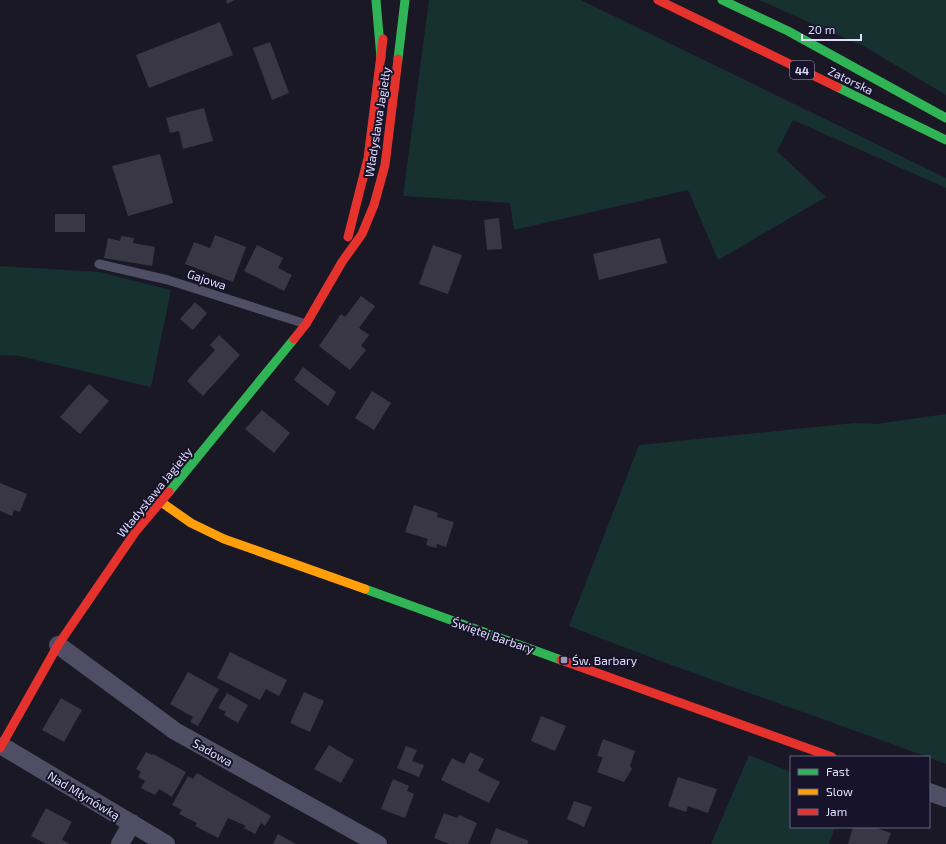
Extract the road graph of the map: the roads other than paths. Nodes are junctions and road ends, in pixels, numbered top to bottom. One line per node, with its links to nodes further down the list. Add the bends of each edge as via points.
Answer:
1 (376, 0): 6 (street)
2 (386, 0): 6 (street, Władysława Jagiełły)
3 (405, 0): 9 (street, Władysława Jagiełły, via 385,165 374,205 362,234)
4 (658, 0): 8 (street, Zatorska / 44)
5 (722, 0): 7 (street, Zatorska / 44, via 788,31)
6 (381, 58): 9 (street, Władysława Jagiełły, via 368,158)
7 (946, 118)
8 (946, 140)
9 (342, 262): 11 (street, Władysława Jagiełły)
10 (99, 264): 11 (lane, Gajowa, via 168,280)
11 (306, 324): 12 (street, Władysława Jagiełły)
12 (161, 502): 13 (street, Władysława Jagiełły, via 136,531); 16 (street, Świętej Barbary, via 198,528 224,539)
13 (58, 645): 15 (street, Władysława Jagiełły); 22 (street, Sadowa, via 175,731)
14 (0, 725): 15 (lane)
15 (4, 742): 19 (street, Nad Młynówką)
16 (829, 756)
17 (930, 792): 18 (street)
18 (946, 798)
19 (132, 823): 20 (street); 21 (street, Nad Młynówką)
20 (120, 844)
21 (166, 844)
22 (378, 844)

